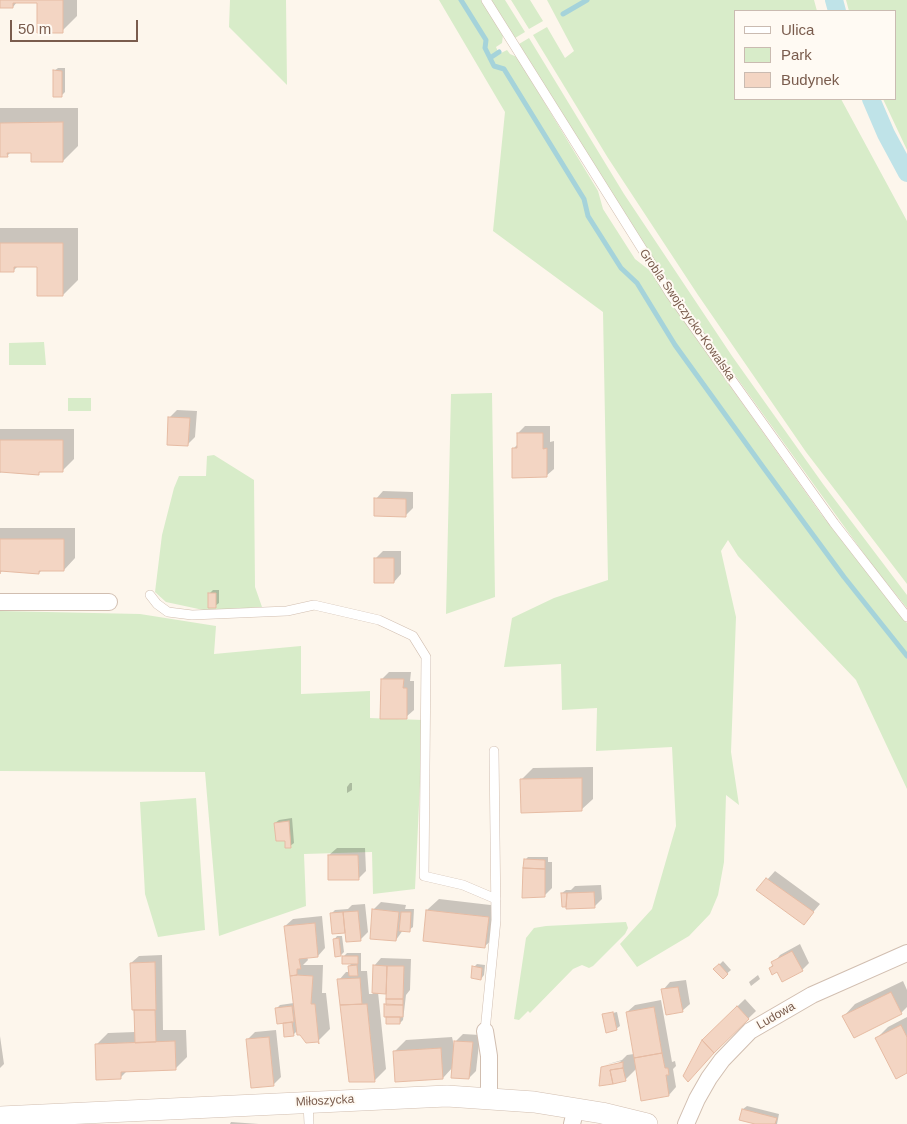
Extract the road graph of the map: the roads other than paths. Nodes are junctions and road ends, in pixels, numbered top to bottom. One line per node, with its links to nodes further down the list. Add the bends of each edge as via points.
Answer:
1 (486, 0): 5 (lane, Grobla Swojczycko-Kowalska, via 670,294 834,523)
2 (150, 595): 7 (lane, via 168,612 192,615 287,611 314,605 379,620 413,636 426,657 424,876 463,885)
3 (0, 602): 4 (street)
4 (109, 602)
5 (907, 617)
6 (494, 750): 7 (lane)
7 (496, 899): 9 (lane)
8 (907, 953): 16 (street, Ludowa, via 812,995 750,1031 709,1078)
9 (485, 1031): 10 (street, via 489,1056)
10 (489, 1098): 11 (street, Miłoszycka, via 439,1096); 12 (street, Miłoszycka)
11 (308, 1103): 13 (street, Miłoszycka); 14 (lane)
12 (574, 1116): 15 (street, Miłoszycka)
13 (0, 1117)
14 (308, 1124)
15 (647, 1124)
16 (686, 1124)

